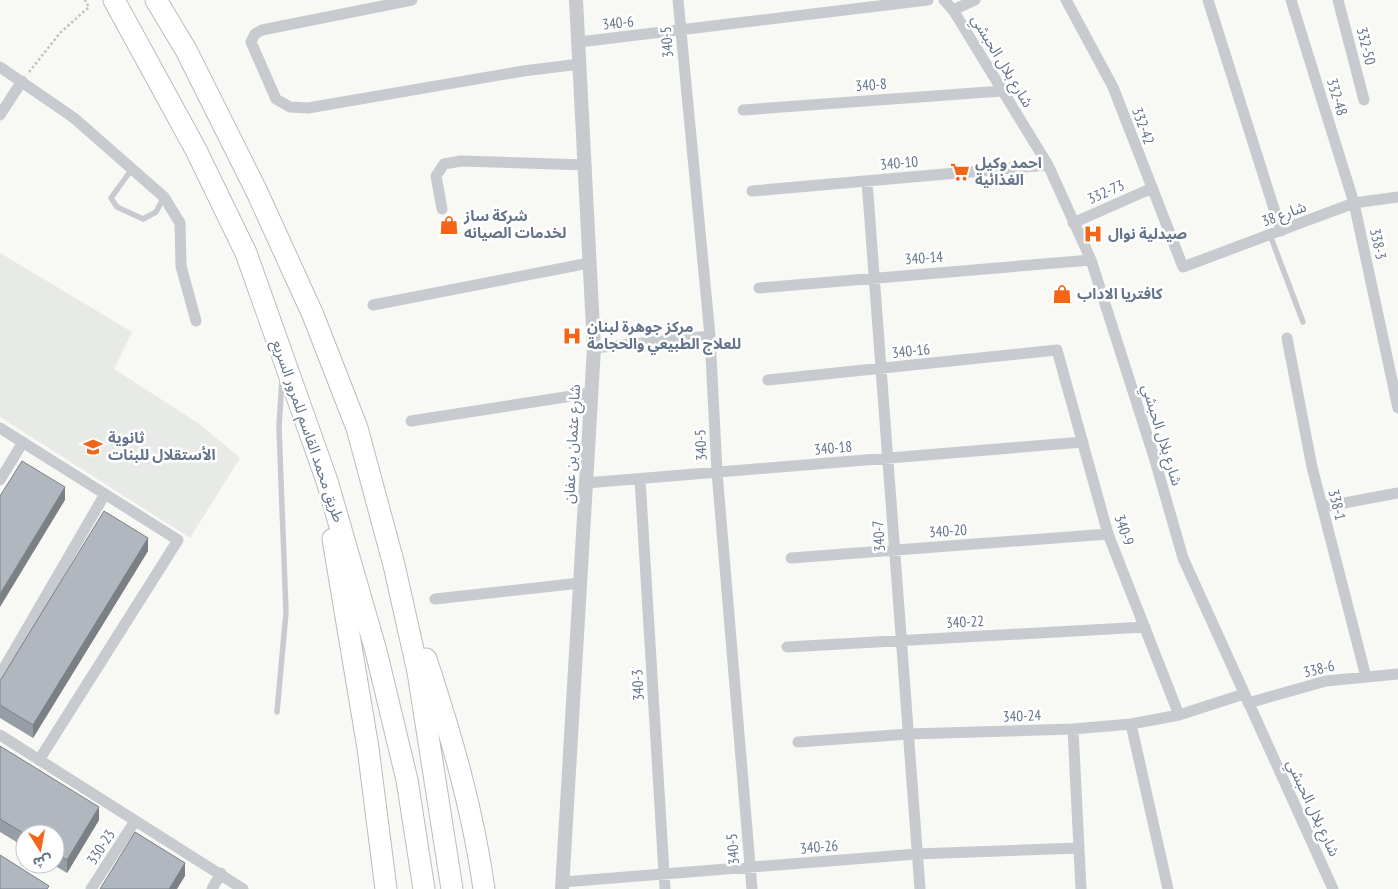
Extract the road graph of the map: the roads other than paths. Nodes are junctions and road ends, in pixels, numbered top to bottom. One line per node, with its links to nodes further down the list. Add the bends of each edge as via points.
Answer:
1 (114, 0): 48 (highway, طريق محمد القاسم للمرور السريع, via 196,150 246,253)
2 (156, 0): 69 (highway, via 186,50 257,192 313,315 356,428)
3 (412, 0): 16 (street, via 255,34 251,42 276,99 290,107 308,108)
4 (576, 0): 15 (street, شارع عثمان بن عفان)
5 (678, 0): 14 (street, 340-5)
6 (928, 0): 14 (street, 340-6)
7 (944, 0): 13 (street, شارع بلال الحبشي)
8 (972, 0): 13 (street)
9 (1066, 0): 27 (street, 332-42, via 1113,87)
10 (1208, 0): 34 (street)
11 (1291, 0): 31 (street, 332-48)
12 (1338, 0): 20 (street, 332-50)
13 (952, 10): 19 (street, شارع بلال الحبشي)
14 (680, 32): 15 (street, 340-6); 44 (street, 340-5)
15 (579, 42): 16 (street, شارع عثمان بن عفان)
16 (580, 64): 23 (street, شارع عثمان بن عفان)
17 (0, 67): 18 (street)
18 (22, 81): 22 (street); 25 (street, via 74,118)
19 (1002, 91): 21 (street, 340-8); 24 (street, شارع بلال الحبشي)
20 (1364, 100)
21 (743, 110)
22 (0, 115)
23 (586, 165): 32 (street, via 461,161 444,164 436,176); 37 (street, شارع عثمان بن عفان)
24 (1048, 165): 26 (street, 340-10); 33 (street, شارع بلال الحبشي)
25 (132, 169): 29 (street); 29 (lane, via 111,198 117,207 143,219 156,212)
26 (867, 181): 28 (street, 340-10); 39 (street, 340-7)
27 (1150, 188): 33 (street, 332-73); 38 (street, 332-42)
28 (752, 190)
29 (164, 197): 42 (street, via 180,223 181,266)
30 (1398, 197): 31 (street, شارع 38)
31 (1354, 204): 34 (street, شارع 38); 52 (street, 338-3)
32 (442, 209)
33 (1073, 223): 36 (street, شارع بلال الحبشي)
34 (1282, 230): 35 (street, شارع 38)
35 (1270, 235): 38 (street, شارع 38); 43 (lane)
36 (1091, 260): 39 (street, 340-14); 78 (street, شارع بلال الحبشي, via 1154,457 1182,558)
37 (589, 263): 41 (street); 46 (street, شارع عثمان بن عفان)
38 (1183, 267)
39 (874, 277): 40 (street, 340-14); 49 (street, 340-7)
40 (760, 288)
41 (374, 305)
42 (196, 321)
43 (1303, 322)
44 (710, 336): 46 (street); 58 (street, 340-5)
45 (1287, 338): 65 (street, 338-1)
46 (594, 348): 51 (street, شارع عثمان بن عفان)
47 (1057, 350): 49 (street, 340-16); 56 (street, 340-9)
48 (284, 357): 61 (highway, طريق محمد القاسم للمرور السريع); 79 (lane, via 279,427 286,612)
49 (881, 369): 50 (street, 340-16); 57 (street, 340-7)
50 (768, 380)
51 (590, 393): 53 (street); 62 (street, شارع عثمان بن عفان)
52 (1398, 408)
53 (412, 421)
54 (0, 428): 55 (street)
55 (23, 442): 60 (street); 64 (street)
56 (1083, 442): 57 (street, 340-18); 66 (street, 340-9)
57 (888, 458): 58 (street, 340-18); 67 (street, 340-7)
58 (717, 472): 59 (street, 340-18); 90 (street, 340-5)
59 (640, 479): 62 (street, 340-18); 92 (street, 340-3)
60 (0, 480)
61 (327, 481): 99 (highway, via 334,551 368,748); 100 (highway, طريق محمد القاسم للمرور السريع, via 376,651 407,780)
62 (586, 483): 70 (street, شارع عثمان بن عفان)
63 (1398, 493): 65 (street)
64 (105, 494): 76 (street); 86 (street, via 178,540)
65 (1322, 507): 77 (street, 338-1)
66 (1108, 534): 67 (street, 340-20); 72 (street, 340-9)
67 (895, 550): 68 (street, 340-20); 73 (street, 340-7)
68 (791, 558)
69 (394, 565): 93 (highway, via 451,734); 101 (highway, via 418,672)
70 (580, 583): 71 (street); 94 (street, شارع عثمان بن عفان)
71 (435, 599)
72 (1145, 627): 73 (street, 340-22); 80 (street, 340-9)
73 (902, 641): 74 (street, 340-22); 83 (street, 340-7)
74 (787, 647)
75 (1398, 674): 77 (street, 338-6)
76 (0, 675)
77 (1366, 677): 78 (street, 338-6, via 1326,681)
78 (1246, 699): 80 (street, 340-24); 107 (street, شارع بلال الحبشي)
79 (277, 712)
80 (1179, 715): 81 (street, 340-24)
81 (1131, 724): 82 (street, 340-24); 106 (street)
82 (1073, 729): 83 (street, 340-24); 88 (street)
83 (908, 734): 85 (street, 340-24); 89 (street, 340-7)
84 (0, 735): 86 (street)
85 (798, 742)
86 (39, 760): 87 (street)
87 (135, 821): 91 (street); 96 (street, 330-23)
88 (1079, 848): 89 (street, 340-26); 105 (street)
89 (917, 854): 90 (street, 340-26); 104 (street, 340-7)
90 (750, 868): 92 (street, 340-26); 103 (street, 340-5)
91 (221, 873): 97 (street); 98 (street)
92 (664, 874): 95 (street, 340-26); 102 (street, 340-3)
93 (483, 880)
94 (562, 885): 95 (street, 340-26)
95 (592, 885)
96 (91, 889)
97 (212, 889)
98 (243, 889)
99 (386, 889)
100 (424, 889)
101 (452, 889)
102 (665, 889)
103 (752, 889)
104 (920, 889)
105 (1080, 889)
106 (1168, 889)
107 (1334, 889)

